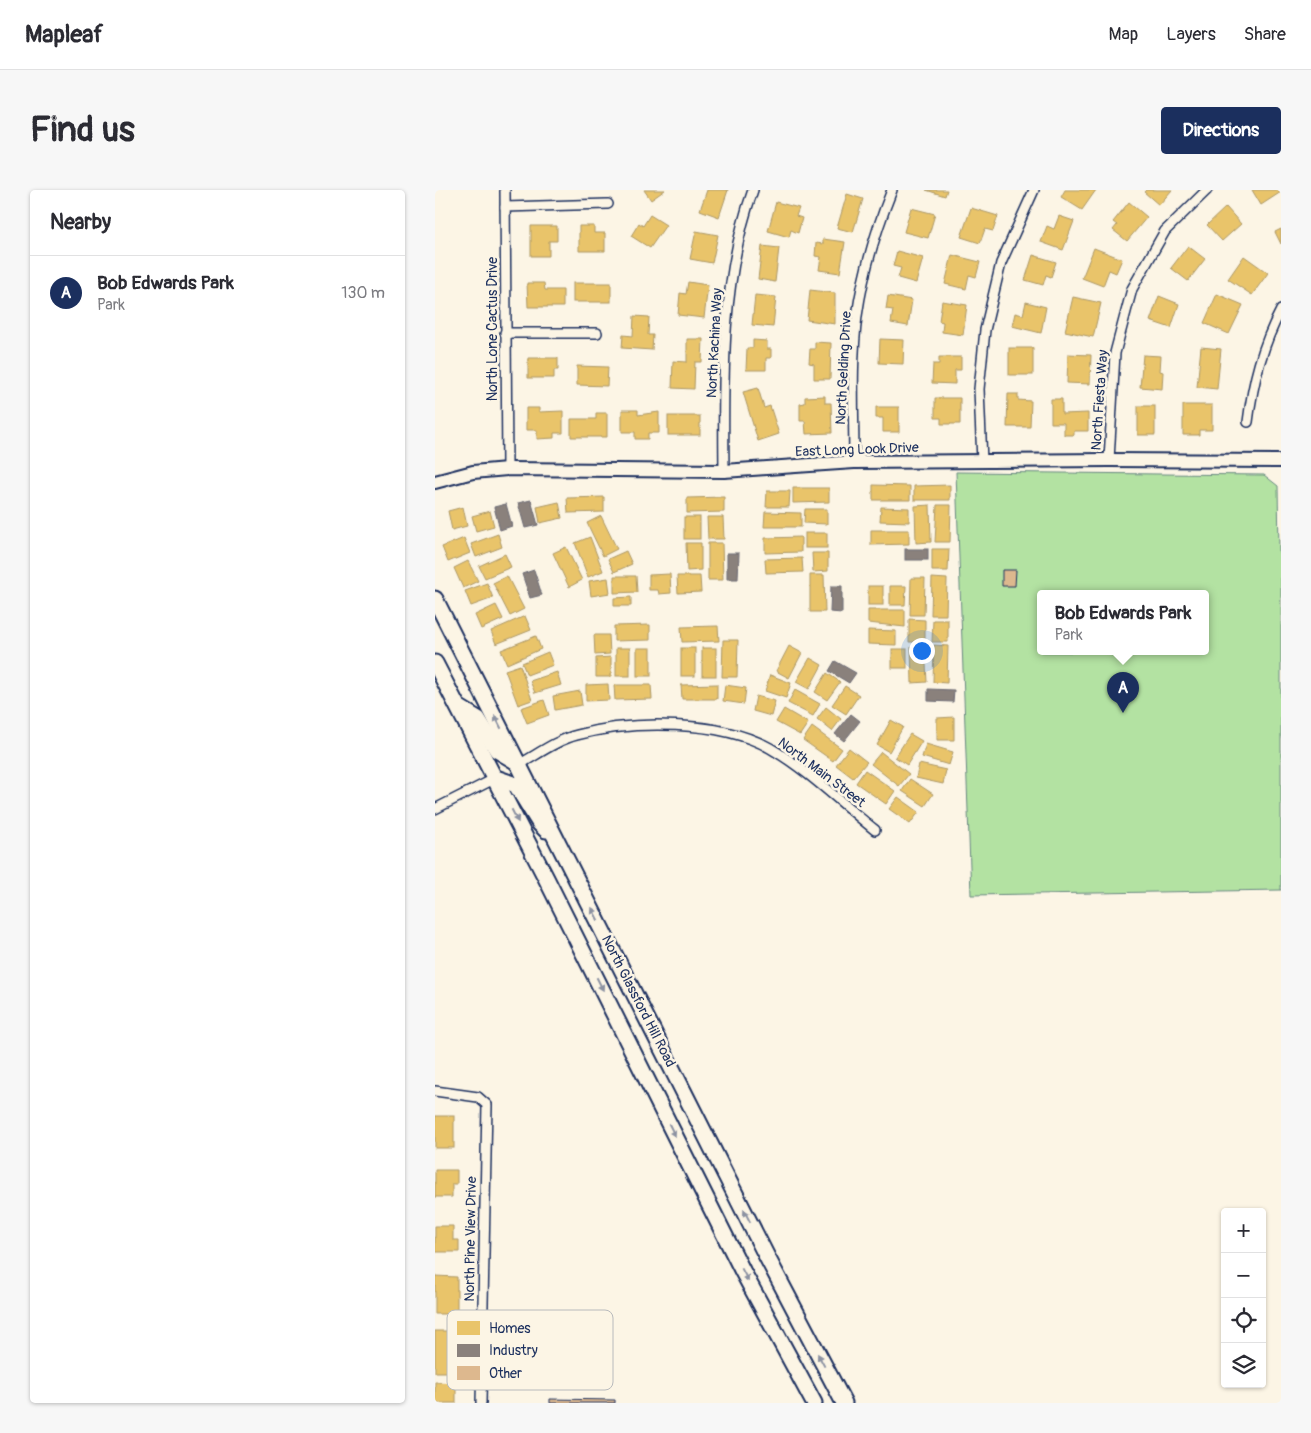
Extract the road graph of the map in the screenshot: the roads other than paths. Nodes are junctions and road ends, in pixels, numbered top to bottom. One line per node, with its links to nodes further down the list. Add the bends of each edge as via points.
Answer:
1 (505, 190): 7 (street, North Lone Cactus Drive)
2 (753, 190): 17 (street, North Kachina Way, via 744,214 728,300)
3 (892, 190): 14 (street, North Gelding Drive, via 876,229 857,315 853,381)
4 (1035, 190): 15 (street, via 1001,264 985,330 979,389)
5 (1207, 190): 12 (street, North Fiesta Way, via 1165,231 1132,289 1115,353)
6 (608, 204): 7 (street)
7 (505, 207): 9 (street, North Lone Cactus Drive)
8 (1281, 310): 11 (street, via 1262,350)
9 (505, 333): 10 (street); 16 (street, North Lone Cactus Drive)
10 (597, 333)
11 (1248, 422)
12 (1109, 460): 13 (street, East Long Look Drive); 15 (street, East Long Look Drive)
13 (1281, 461)
14 (854, 462): 15 (street, East Long Look Drive); 17 (street, East Long Look Drive)
15 (982, 462)
16 (507, 469): 17 (street, East Long Look Drive); 18 (street, East Long Look Drive, via 473,472)
17 (724, 471)
18 (435, 482)
19 (435, 599): 22 (main road, North Glassford Hill Road, one-way to 19)
20 (435, 663): 21 (main road, North Glassford Hill Road)
21 (459, 707): 22 (main road, via 477,719 497,750); 23 (main road, North Glassford Hill Road)
22 (520, 764): 25 (street, North Main Street, via 557,743 600,730 667,726 718,730 769,748); 26 (main road, North Glassford Hill Road)
23 (496, 778): 24 (street); 26 (main road, via 516,785 540,824); 31 (main road, North Glassford Hill Road, one-way to 31, via 739,1264)
24 (435, 809)
25 (875, 830)
26 (558, 841): 32 (main road, North Glassford Hill Road, one-way to 26)
27 (435, 1091): 28 (street, North Pine View Drive, via 478,1097 487,1105)
28 (483, 1310)
29 (481, 1390): 30 (street, North Pine View Drive)
30 (481, 1403)
31 (814, 1403)
32 (844, 1403)

